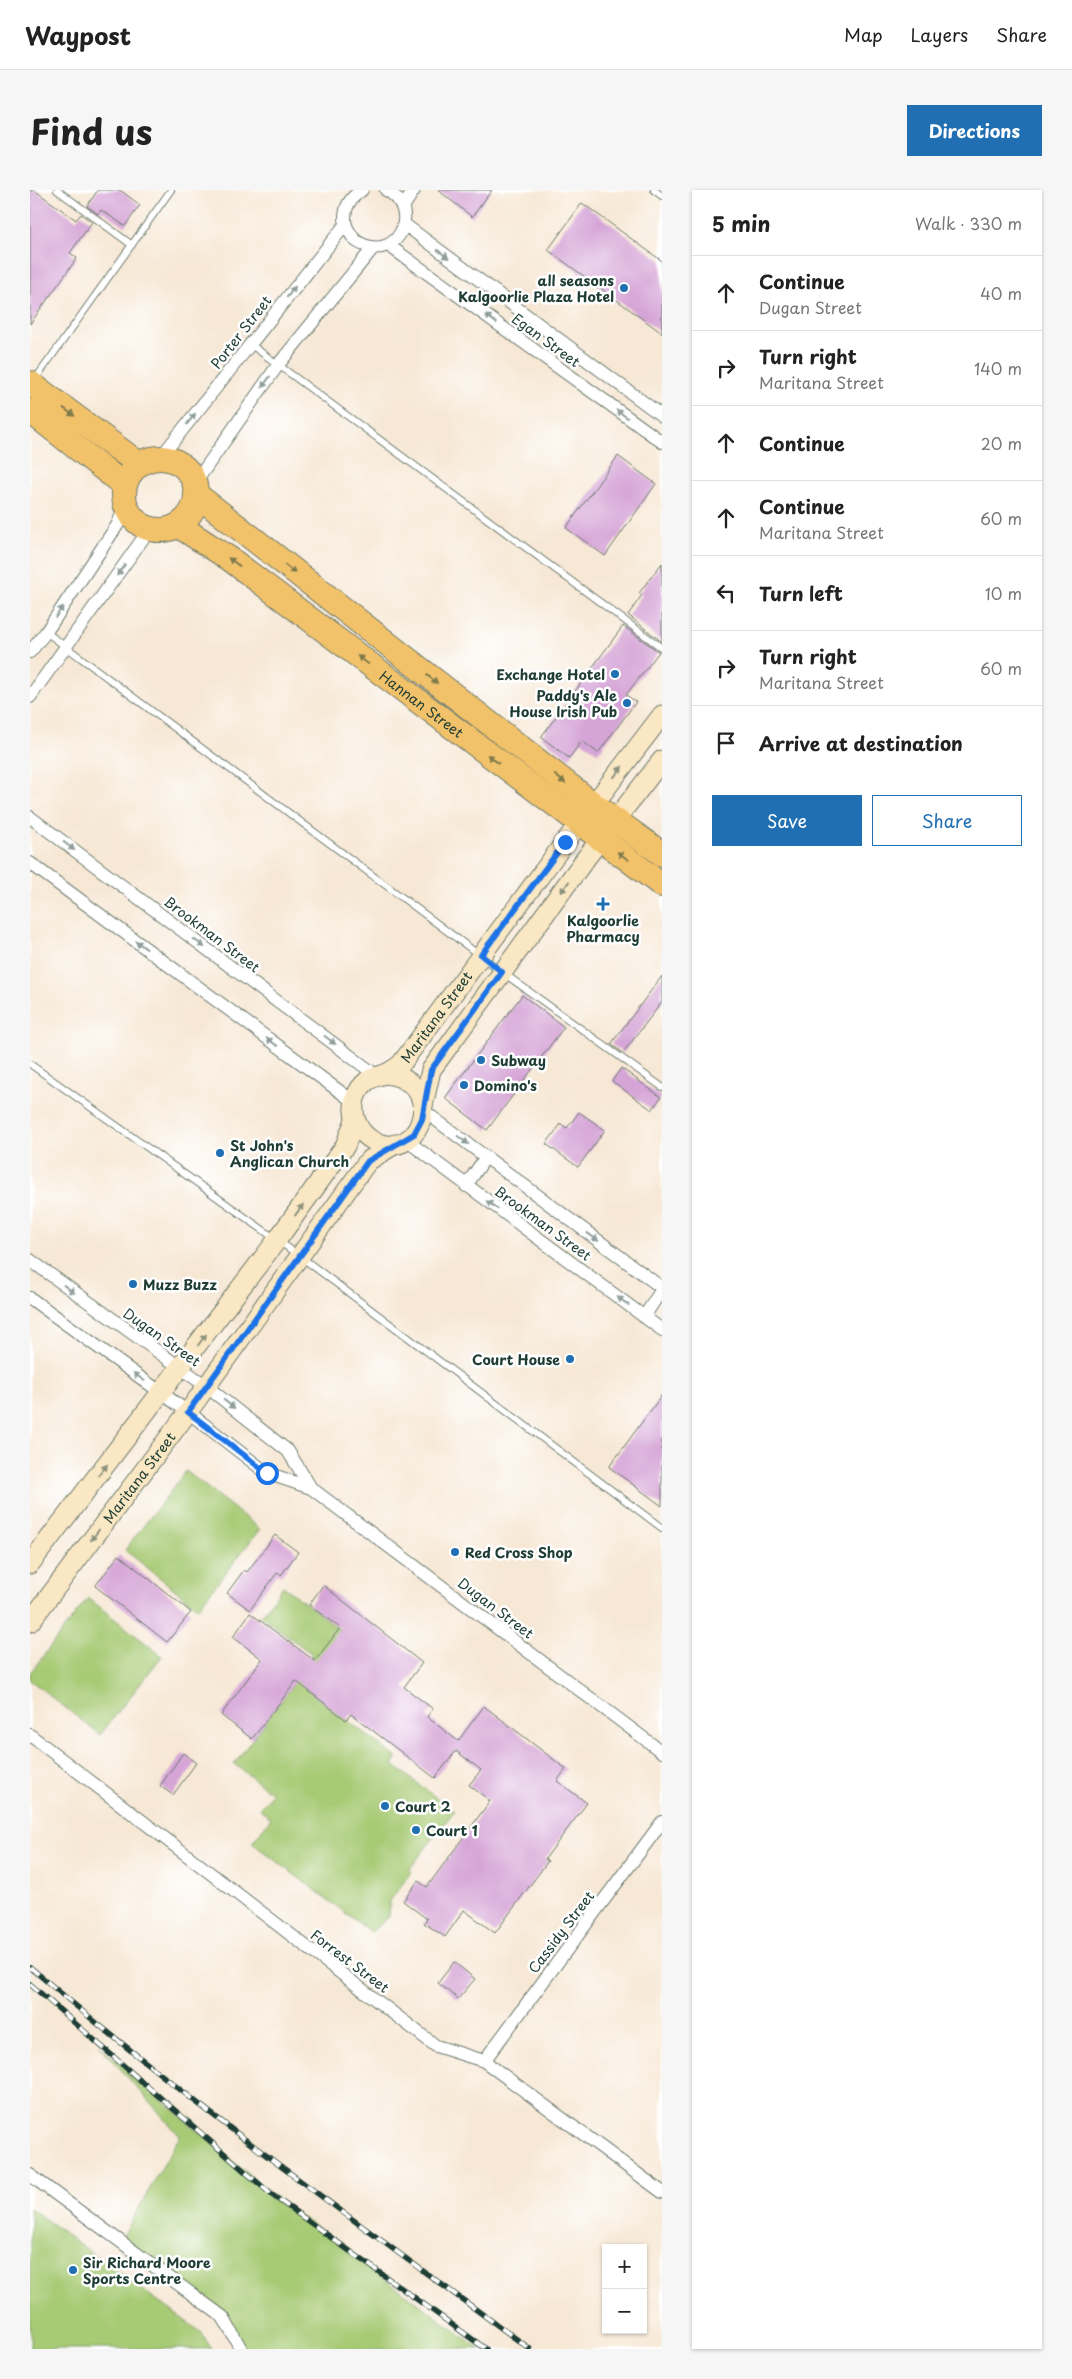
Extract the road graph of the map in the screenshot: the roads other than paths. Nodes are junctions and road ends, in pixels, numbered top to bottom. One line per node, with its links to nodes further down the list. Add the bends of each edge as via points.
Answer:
1 (57, 190): 11 (lane)
2 (171, 190): 11 (lane)
3 (386, 190): 8 (street, via 394,194)
4 (414, 190): 8 (street)
5 (654, 190): 7 (lane)
6 (352, 192): 10 (street, via 345,210)
7 (662, 196)
8 (403, 208): 9 (street)
9 (404, 224): 12 (street); 18 (street, Egan Street, one-way to 18)
10 (345, 225): 13 (street, via 355,241); 14 (street, Porter Street, one-way to 10)
11 (132, 245): 16 (lane)
12 (388, 245): 13 (street); 19 (street, Egan Street, one-way to 12)
13 (373, 248): 15 (street)
14 (250, 344): 15 (lane); 20 (street, Porter Street, one-way to 14)
15 (278, 365): 21 (street, one-way to 21); 27 (lane)
16 (31, 384): 20 (highway, one-way to 20)
17 (30, 411): 22 (highway)
18 (662, 416)
19 (662, 442)
20 (150, 461): 21 (highway, via 175,461 187,470); 22 (highway, via 127,477)
21 (196, 489): 23 (highway, via 194,507); 32 (highway, Hannan Street, one-way to 32)
22 (124, 496): 24 (highway, via 130,517); 25 (street, one-way to 22, via 118,524)
23 (180, 526): 24 (highway, via 165,531); 35 (highway, Hannan Street, one-way to 23, via 230,559)
24 (149, 530): 26 (street, one-way to 26)
25 (46, 632): 26 (lane); 28 (street)
26 (67, 648): 29 (street); 40 (lane)
27 (662, 648)
28 (30, 652)
29 (30, 697)
30 (662, 715): 32 (main road, Maritana Street, one-way to 30)
31 (662, 760): 34 (main road, Maritana Street)
32 (593, 804): 34 (highway, Hannan Street); 35 (main road, Maritana Street)
33 (30, 817): 43 (street, Brookman Street, one-way to 43)
34 (616, 820): 36 (main road, Maritana Street); 37 (highway, Hannan Street)
35 (579, 824): 36 (highway, Hannan Street); 40 (main road, Maritana Street)
36 (600, 840): 39 (highway, Hannan Street, one-way to 36); 41 (main road, Maritana Street, one-way to 41)
37 (662, 854)
38 (30, 863): 46 (street, one-way to 38)
39 (662, 885)
40 (481, 955): 41 (lane); 43 (main road, Maritana Street, via 401,1064)
41 (502, 972): 44 (lane); 45 (main road, Maritana Street, via 431,1070)
42 (30, 1064): 50 (lane)
43 (381, 1075): 45 (main road, via 398,1075 409,1081 418,1090); 46 (main road, via 366,1082 358,1091)
44 (662, 1087)
45 (423, 1108): 47 (main road, via 414,1134); 48 (street, Brookman Street, one-way to 48)
46 (354, 1111): 47 (main road, via 361,1132 370,1140 383,1144); 50 (main road, one-way to 46, via 345,1146)
47 (400, 1142): 49 (street, Brookman Street); 51 (main road, Maritana Street, via 368,1161)
48 (485, 1158): 49 (street); 53 (street, Brookman Street, one-way to 53)
49 (466, 1186): 55 (street, Brookman Street, one-way to 49)
50 (277, 1240): 51 (lane); 57 (main road, one-way to 50)
51 (301, 1257): 58 (main road, Maritana Street); 62 (lane)
52 (30, 1260): 57 (street, Dugan Street, one-way to 57)
53 (662, 1289): 55 (street)
54 (30, 1298): 59 (street, Dugan Street, one-way to 54)
55 (644, 1317): 56 (street, Brookman Street)
56 (662, 1330)
57 (180, 1369): 58 (street, Dugan Street); 59 (main road)
58 (206, 1386): 60 (main road, Maritana Street); 61 (street, Dugan Street, one-way to 61, via 288,1451)
59 (162, 1393): 60 (street, Dugan Street); 63 (main road, one-way to 59)
60 (188, 1412): 61 (street, Dugan Street, via 267,1473); 64 (main road, Maritana Street, one-way to 64)
61 (311, 1488): 66 (street, Dugan Street)
62 (662, 1528)
63 (30, 1564)
64 (30, 1622)
65 (30, 1735): 68 (street, Forrest Street, via 436,2046)
66 (662, 1752)
67 (662, 1822): 68 (street, Cassidy Street)
68 (484, 2061): 70 (street, Forrest Street)
69 (30, 2175): 71 (street, via 223,2317)
70 (662, 2192)
71 (241, 2349)

